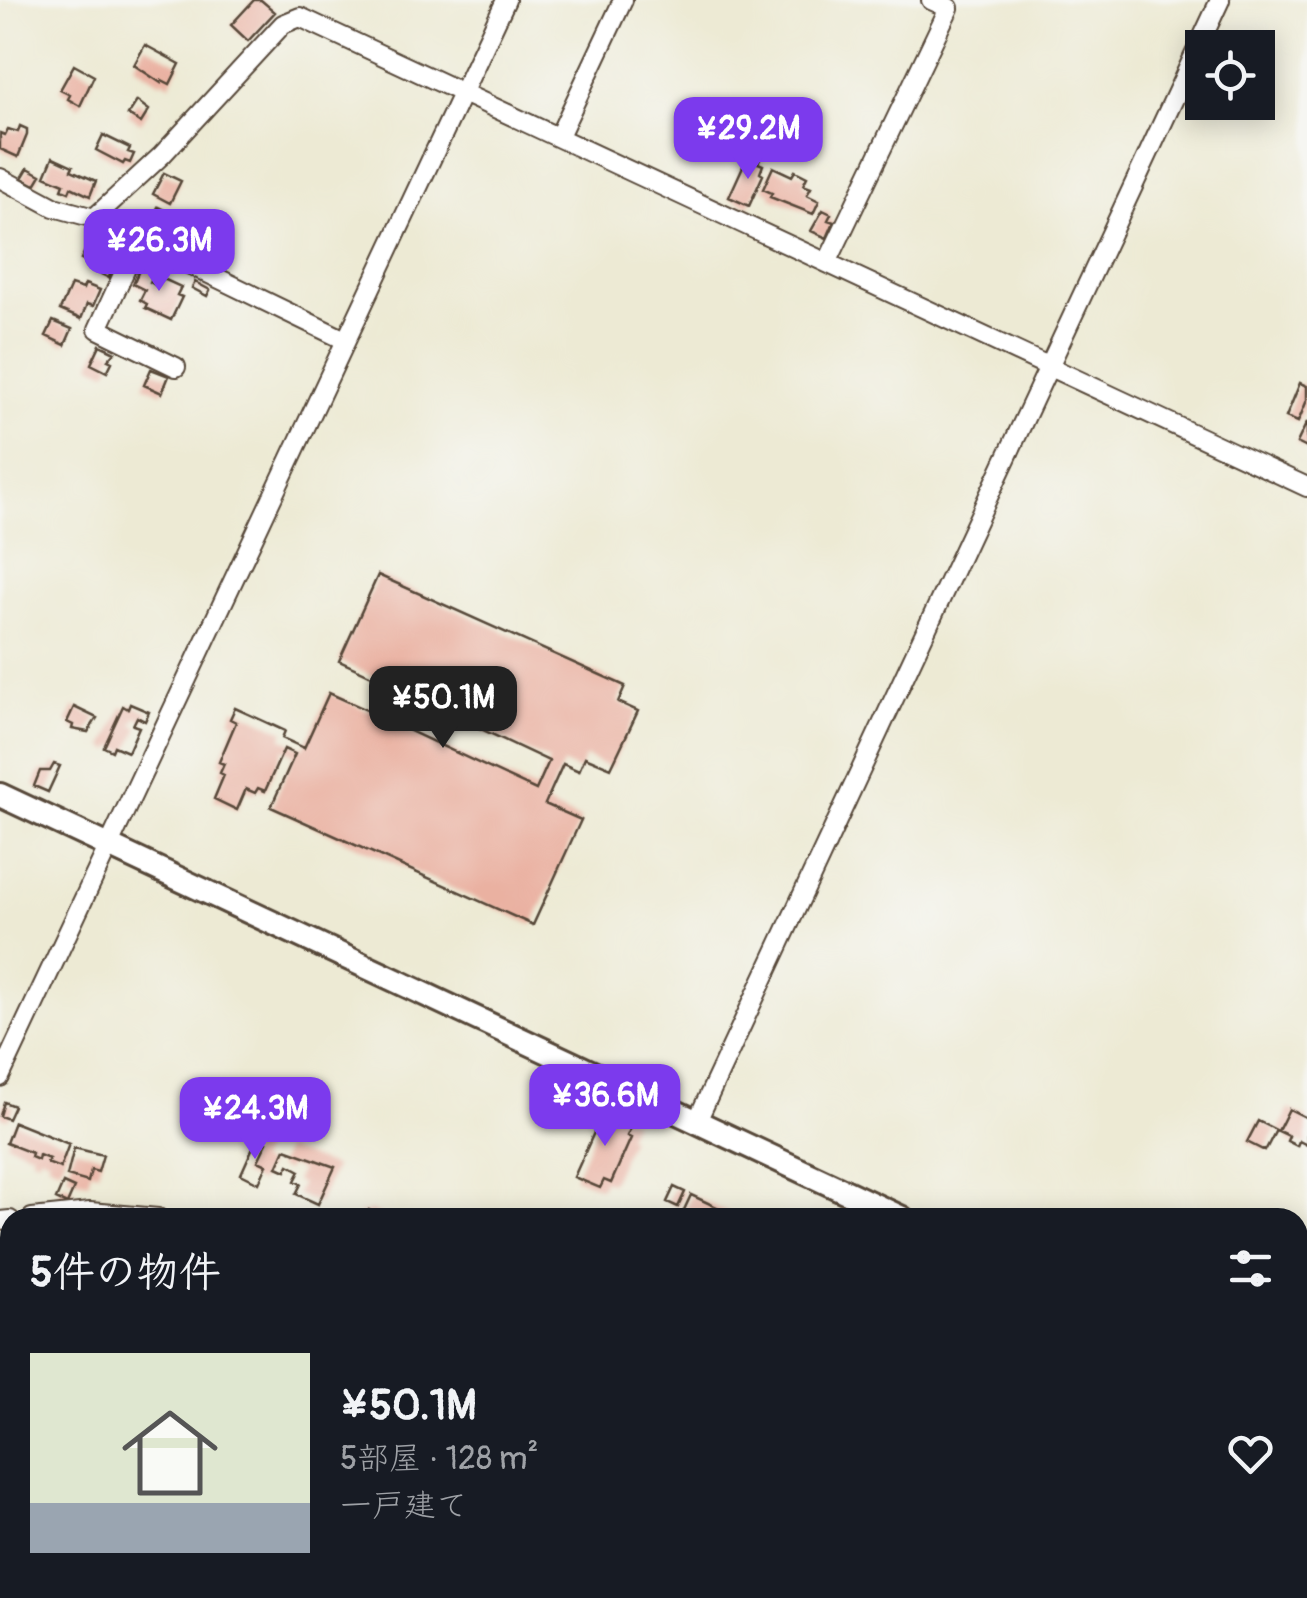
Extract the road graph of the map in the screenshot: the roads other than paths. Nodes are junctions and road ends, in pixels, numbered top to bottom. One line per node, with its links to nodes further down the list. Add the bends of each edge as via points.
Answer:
1 (506, 0): 5 (street)
2 (623, 0): 6 (street)
3 (931, 0): 10 (street, via 949,8)
4 (1220, 0): 12 (street)
5 (464, 92): 6 (street); 8 (street, via 300,18 283,24); 11 (street)
6 (559, 136): 10 (street)
7 (0, 178): 8 (street, via 54,207)
8 (94, 218): 9 (street)
9 (139, 240): 11 (street); 13 (street, via 98,329)
10 (827, 264): 12 (street)
11 (346, 340): 16 (street)
12 (1050, 366): 14 (street); 18 (street)
13 (176, 368)
14 (1307, 487)
15 (0, 795): 16 (street)
16 (109, 846): 17 (street); 18 (street)
17 (0, 1078)
18 (697, 1121): 19 (street)
19 (881, 1208)

